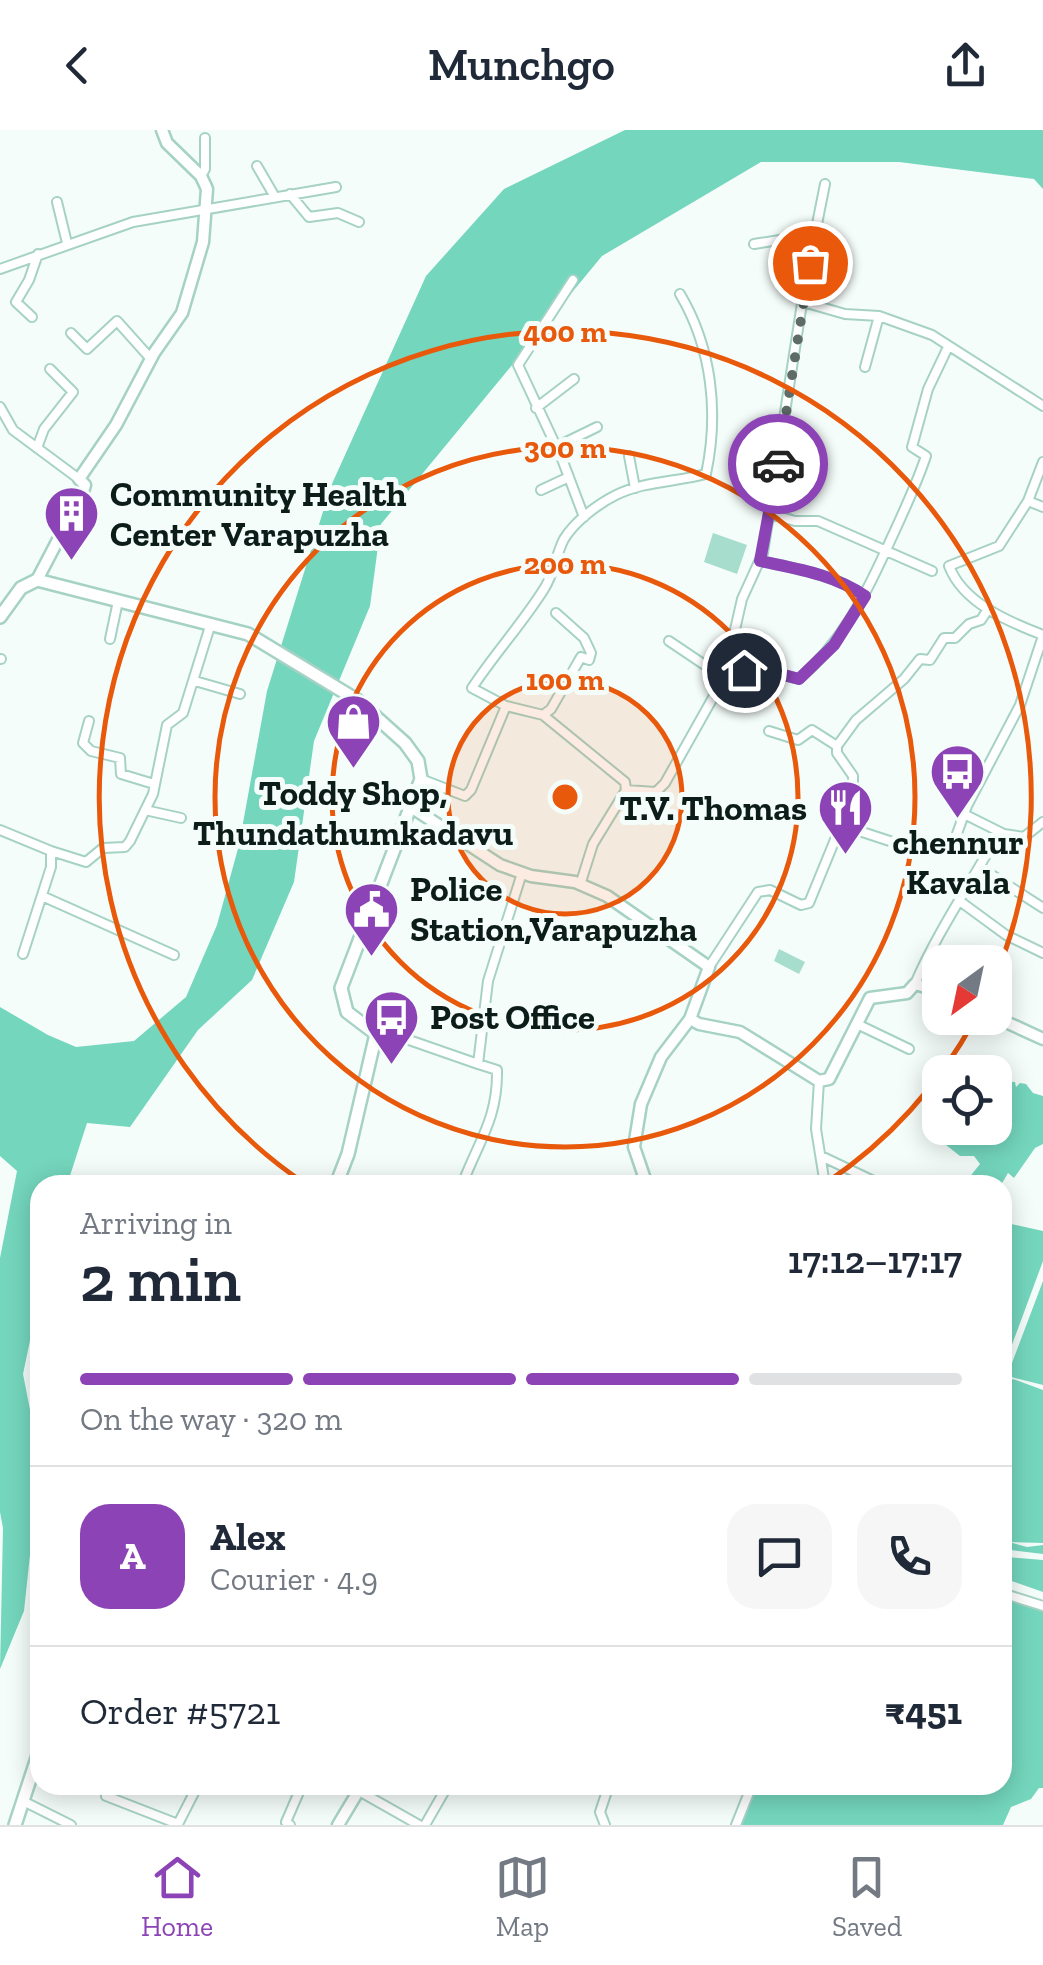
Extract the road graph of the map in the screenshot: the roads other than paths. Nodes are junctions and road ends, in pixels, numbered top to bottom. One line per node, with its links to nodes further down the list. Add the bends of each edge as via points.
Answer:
1 (162, 130): 4 (street, via 173,151)
2 (205, 138): 4 (street)
3 (258, 166): 8 (street)
4 (202, 176): 10 (street)
5 (824, 184): 12 (street)
6 (336, 187): 7 (street)
7 (290, 194): 8 (street); 11 (street, via 310,217 338,213)
8 (276, 197): 10 (street)
9 (57, 202): 13 (street)
10 (207, 209): 13 (street); 24 (street, via 186,304)
11 (359, 222)
12 (816, 234): 14 (street); 19 (street)
13 (67, 243): 15 (street)
14 (754, 244)
15 (38, 254): 16 (street); 21 (street, via 16,302)
16 (0, 268)
17 (573, 280): 30 (street, via 518,365)
18 (680, 294): 38 (street, via 701,338 711,381 706,474)
19 (803, 302): 20 (street); 42 (street)
20 (879, 316): 23 (street); 25 (street)
21 (32, 317)
22 (70, 333): 24 (street, via 86,349 117,321)
23 (948, 347): 28 (street); 44 (street, via 928,388 912,448 926,456)
24 (151, 358): 37 (street)
25 (865, 367)
26 (50, 369): 33 (street, via 73,392)
27 (574, 379): 30 (street)
28 (1043, 406)
29 (0, 407): 33 (street, via 13,430)
30 (536, 408): 32 (street)
31 (597, 427): 32 (street)
32 (556, 447): 36 (street)
33 (37, 448): 37 (street)
34 (629, 456): 38 (street)
35 (1043, 462): 40 (street)
36 (569, 477): 39 (street); 43 (street)
37 (79, 479): 47 (street, via 83,492)
38 (635, 488): 43 (street)
39 (541, 490)
40 (1028, 501): 41 (street); 50 (street, via 999,546 949,566 954,580)
41 (1043, 507)
42 (771, 514): 44 (street, via 818,520); 45 (street)
43 (584, 517): 62 (street, via 563,540 548,584 472,688)
44 (885, 552): 46 (street); 48 (street)
45 (760, 561): 48 (street, via 808,570); 59 (street, via 742,599)
46 (932, 571)
47 (36, 580): 49 (main road); 52 (main road)
48 (865, 596): 59 (street, via 834,645 799,679 761,669)
49 (118, 600): 53 (main road); 55 (street)
50 (988, 609): 54 (street); 66 (street, via 955,638 944,638 930,660 920,659)
51 (556, 613): 63 (street, via 591,653 588,660 580,658)
52 (0, 616)
53 (212, 623): 60 (street); 67 (main road, via 248,634 357,700 406,743)
54 (1043, 635): 57 (street)
55 (110, 638)
56 (669, 641): 59 (street)
57 (1032, 671): 58 (street); 72 (street)
58 (1043, 674)
59 (725, 675): 69 (street, via 665,783 656,792)
60 (195, 681): 61 (street); 68 (street, via 181,717 167,725)
61 (240, 694)
62 (506, 706): 63 (street); 67 (street, via 466,796)
63 (543, 715): 69 (street, via 625,782)
64 (88, 720): 68 (street, via 84,742 90,751 120,758 121,774)
65 (769, 731): 66 (street, via 798,740 812,730)
66 (838, 746): 75 (street, via 854,786)
67 (421, 779): 70 (main road)
68 (154, 784): 71 (street)
69 (626, 790): 81 (street, via 593,844)
70 (411, 807): 80 (street); 94 (main road, via 341,988 348,1012)
71 (145, 810): 73 (street); 78 (street, via 125,847 103,848 86,862)
72 (964, 814): 75 (street, via 954,842 936,850); 77 (street)
73 (181, 818)
74 (1043, 822): 77 (street, via 1024,837)
75 (841, 825): 88 (street, via 809,903 758,892)
76 (0, 830): 78 (street)
77 (1000, 832): 79 (street)
78 (51, 851): 82 (street)
79 (981, 868): 83 (street); 84 (street)
80 (522, 873): 81 (street); 97 (street, via 488,981)
81 (580, 885): 88 (street, via 607,896)
82 (42, 896): 86 (street); 87 (street)
83 (960, 902): 85 (street); 89 (street)
84 (1043, 908)
85 (1043, 953)
86 (22, 954)
87 (174, 954)
88 (709, 967): 91 (street)
89 (915, 984): 90 (street); 92 (street, via 907,993 870,998)
90 (922, 986)
91 (690, 1019): 98 (street, via 740,1032); 102 (street, via 661,1057 641,1104 634,1147)
92 (857, 1024): 96 (street); 98 (street, via 829,1079)
93 (1012, 1025): 95 (street)
94 (376, 1034): 97 (street); 100 (main road)
95 (1043, 1039)
96 (909, 1049)
97 (478, 1064): 101 (street, via 497,1070 498,1098)
98 (819, 1081): 99 (street)
99 (822, 1156): 103 (street); 104 (street)
100 (340, 1175)
101 (467, 1175)
102 (644, 1175)
103 (824, 1175)
104 (861, 1175)
105 (1012, 1595): 106 (street)
106 (1043, 1606)
107 (30, 1779): 116 (main road)
108 (193, 1795): 115 (street, via 178,1824)
109 (298, 1795): 119 (street)
110 (357, 1795): 120 (street)
111 (373, 1795): 121 (street)
112 (442, 1795): 121 (street)
113 (606, 1795): 122 (street, via 600,1812)
114 (748, 1795): 123 (street)
115 (106, 1796)
116 (23, 1801): 117 (main road); 118 (street)
117 (15, 1825)
118 (72, 1825)
119 (290, 1825)
120 (338, 1825)
121 (422, 1825)
122 (605, 1825)
123 (736, 1825)

